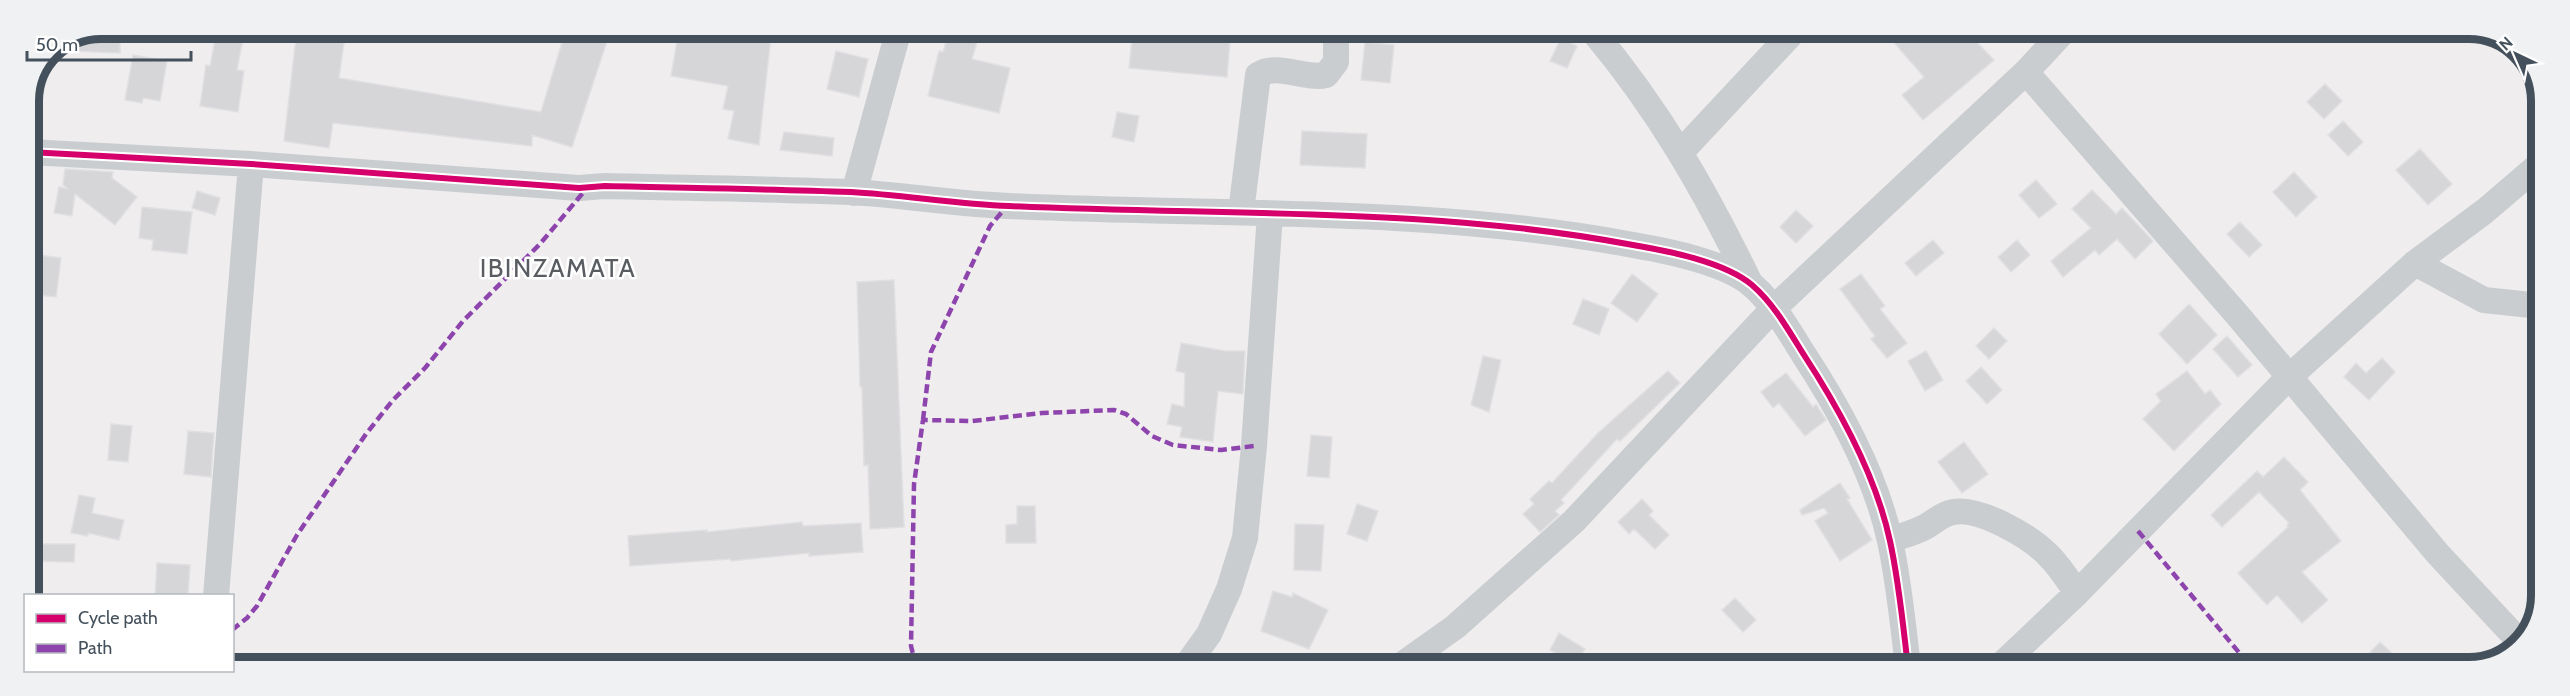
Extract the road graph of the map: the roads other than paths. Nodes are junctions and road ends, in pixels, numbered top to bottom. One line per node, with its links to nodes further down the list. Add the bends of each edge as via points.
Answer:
1 (896, 39): 11 (street)
2 (1336, 39): 12 (street, via 1336,62 1326,75 1272,70 1258,75)
3 (1599, 39): 7 (street, via 1649,102)
4 (1788, 39): 7 (street)
5 (2057, 39): 6 (street)
6 (2026, 72): 17 (street); 18 (street)
7 (1681, 152): 15 (street)
8 (39, 153): 9 (street)
9 (251, 164): 11 (street, via 579,188); 21 (street)
10 (2531, 172): 14 (street)
11 (854, 193): 12 (street, via 1007,206)
12 (1241, 212): 13 (street)
13 (1270, 214): 15 (street, via 1477,223 1570,233 1670,252 1711,264); 23 (street, via 1245,538 1229,589 1209,634)
14 (2415, 263): 16 (street, via 2484,300); 18 (street)
15 (1750, 283): 17 (street)
16 (2531, 305)
17 (1774, 308): 19 (street, via 1851,436); 24 (street, via 1574,521 1455,627)
18 (2288, 378): 20 (street); 22 (street, via 2438,554)
19 (1890, 540): 20 (street, via 1944,515 1975,514 1993,520 2048,555); 25 (street)
20 (2077, 593): 26 (street)
21 (216, 594)
22 (2515, 637)
23 (1192, 657)
24 (1413, 657)
25 (1907, 657)
26 (2010, 657)

